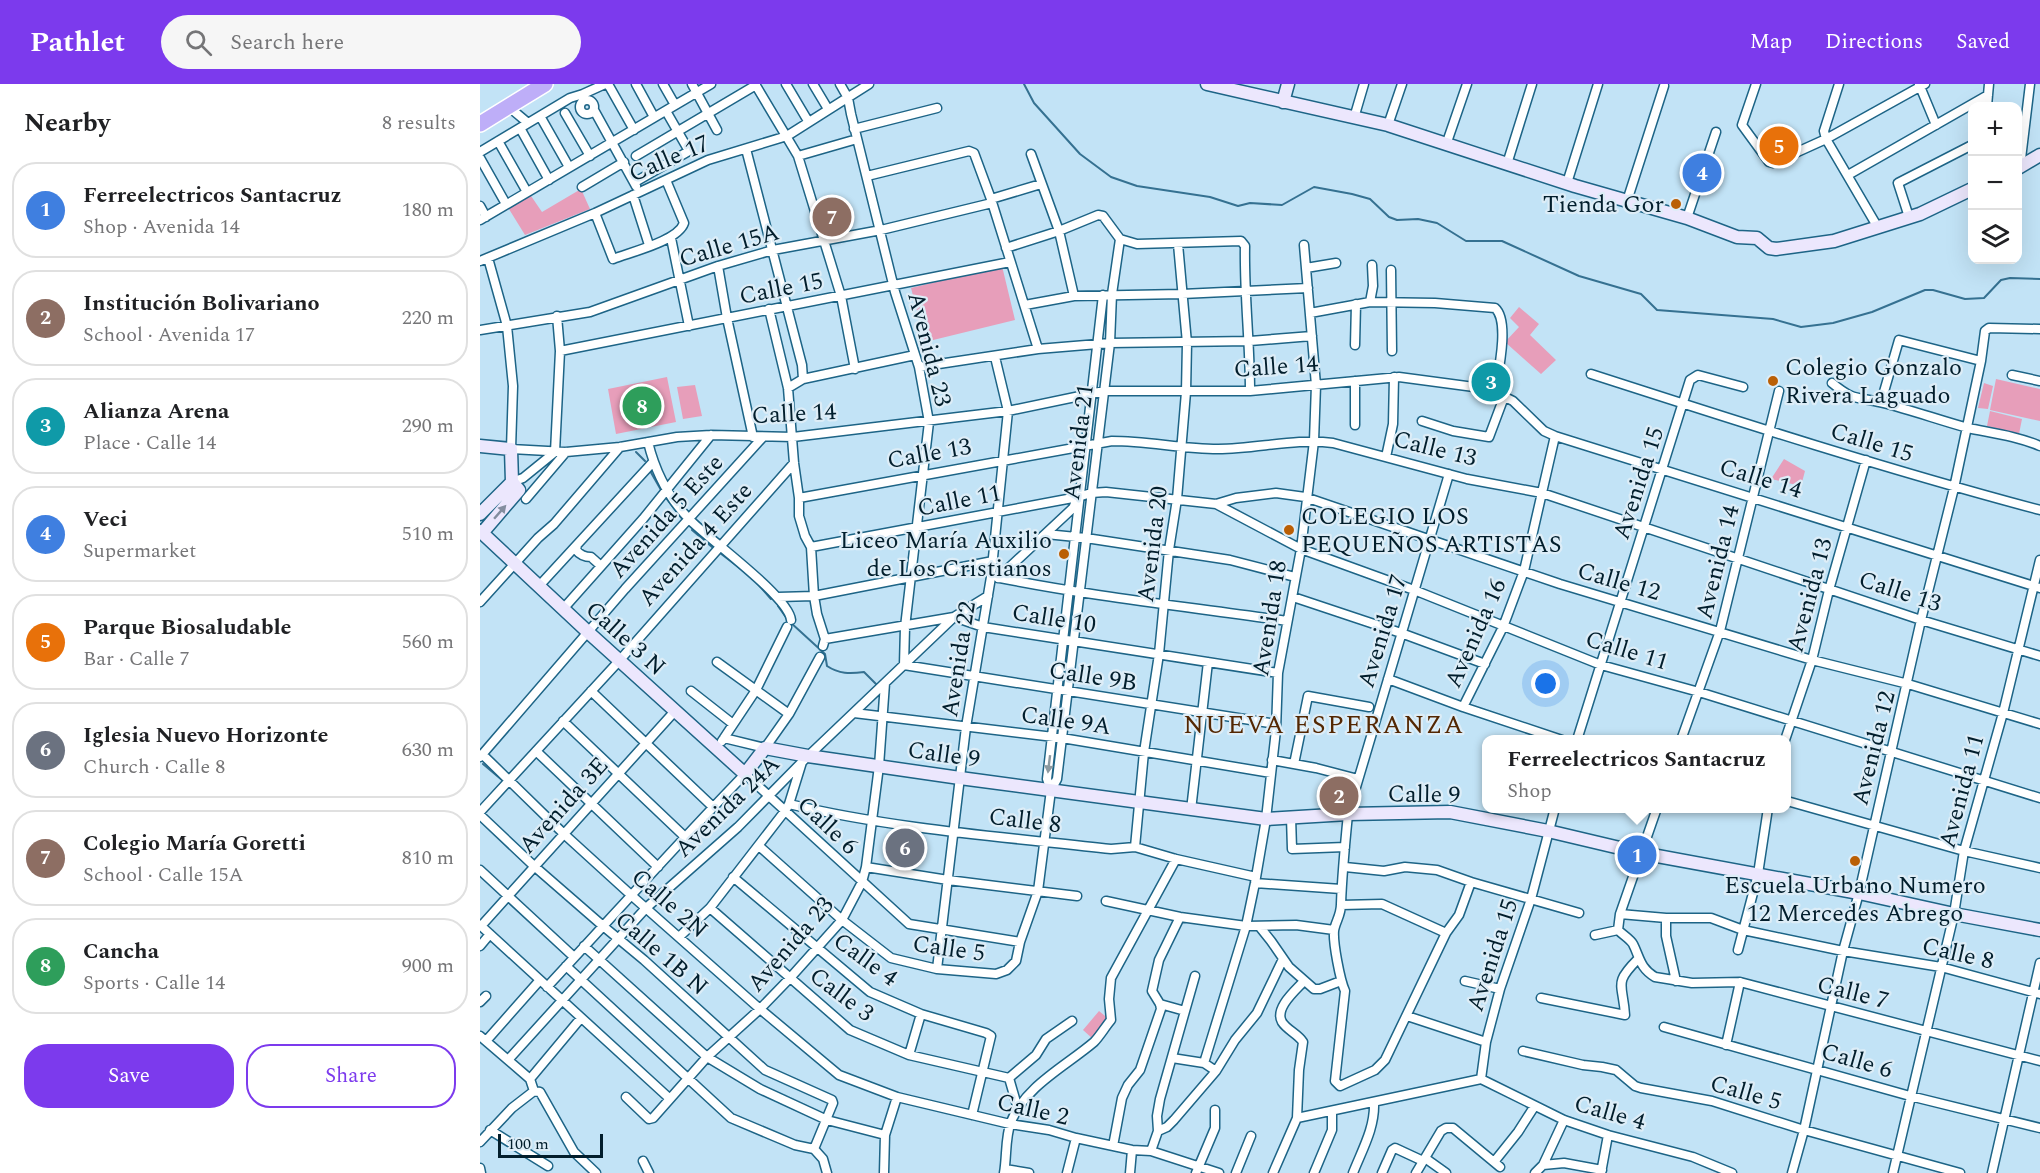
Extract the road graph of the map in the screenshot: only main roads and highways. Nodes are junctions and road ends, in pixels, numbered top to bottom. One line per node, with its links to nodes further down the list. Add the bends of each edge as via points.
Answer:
1 (545, 84): 2 (highway)
2 (480, 124)

